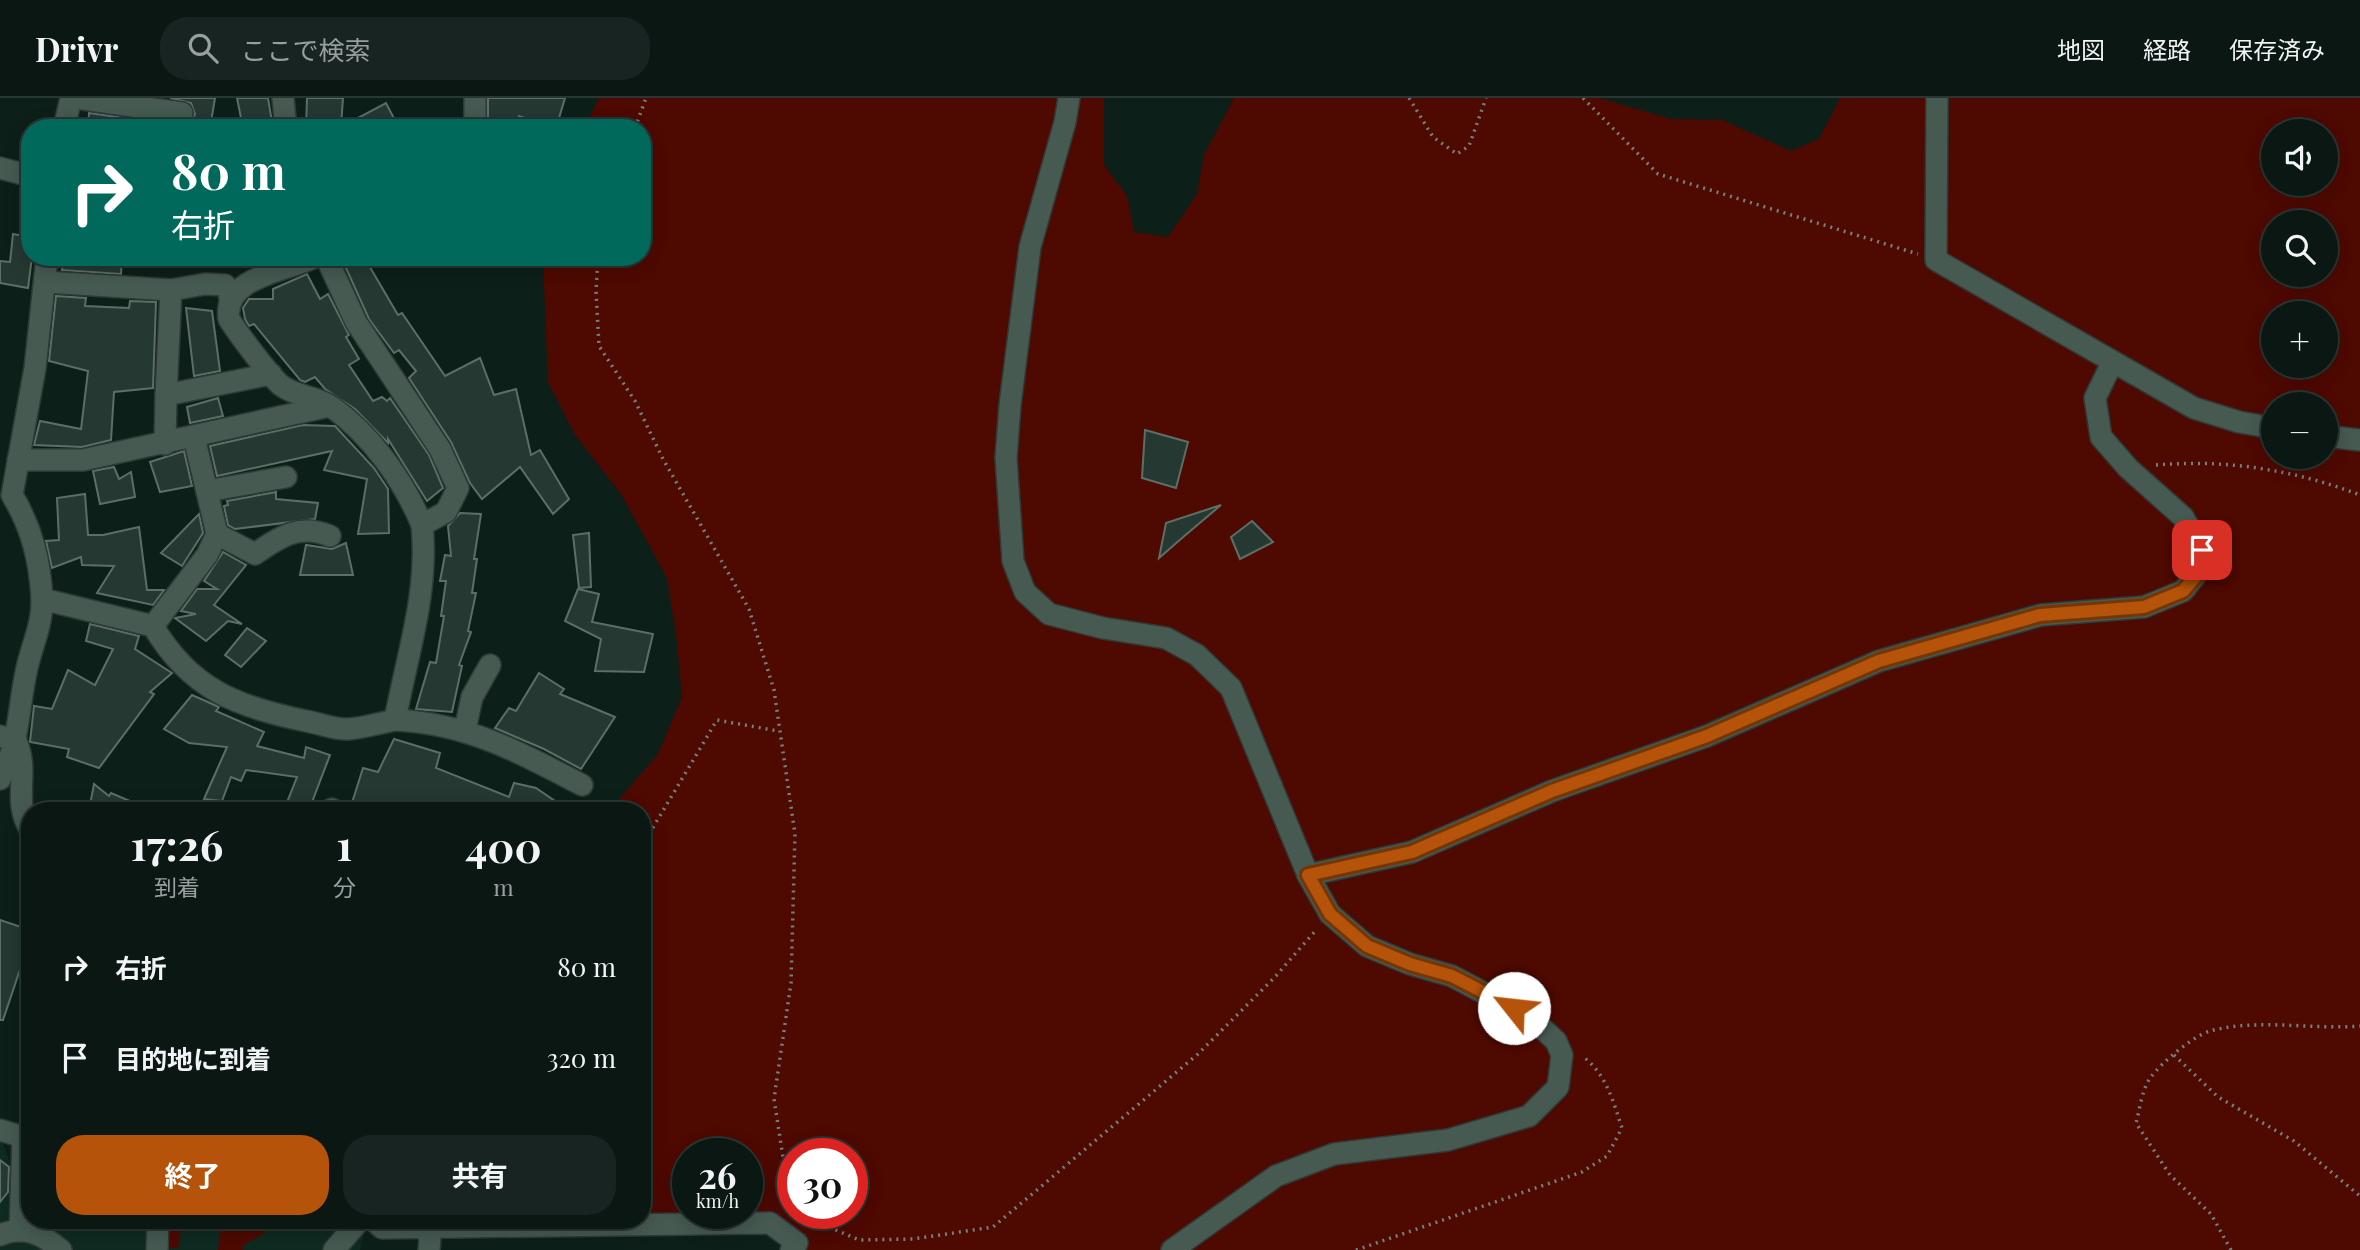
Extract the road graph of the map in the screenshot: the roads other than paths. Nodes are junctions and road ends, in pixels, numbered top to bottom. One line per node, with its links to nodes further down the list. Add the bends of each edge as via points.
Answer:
1 (71, 98): 8 (street)
2 (76, 98): 7 (street)
3 (283, 98): 9 (street)
4 (475, 98): 10 (street)
5 (1069, 98): 43 (street, via 1030,247 1010,405 1006,458 1013,561 1025,592 1049,614 1166,638 1197,655 1231,688)
6 (1937, 98): 19 (street, via 1936,260 2054,325)
7 (182, 113)
8 (66, 119)
9 (285, 119)
10 (475, 119)
11 (0, 168): 12 (street)
12 (21, 174)
13 (47, 266): 16 (street)
14 (298, 266): 18 (street, via 251,282)
15 (326, 266): 31 (street, via 356,322 440,449 458,488 446,512)
16 (46, 282): 17 (street); 28 (street)
17 (171, 290): 18 (street, via 225,285); 21 (street)
18 (230, 300): 20 (street, via 229,319)
19 (2112, 363): 23 (street, via 2194,408); 43 (street, via 2095,398 2101,437 2183,517 2202,550 2196,576 2183,591 2144,607 2040,615 1879,661 1707,736 1552,791 1412,852)
20 (271, 374): 21 (street); 22 (street, via 290,390)
21 (166, 395): 27 (street)
22 (330, 406): 24 (street); 31 (street, via 366,439 402,484)
23 (2261, 426)
24 (194, 437): 27 (street); 30 (street)
25 (2338, 437): 26 (street)
26 (2360, 440)
27 (165, 444): 28 (street, via 83,460)
28 (18, 460): 34 (street, via 12,495 37,551)
29 (286, 477): 30 (street)
30 (207, 491): 32 (street)
31 (422, 525): 37 (street, via 422,595)
32 (217, 534): 33 (street, via 255,554 292,532); 35 (street, via 207,555)
33 (330, 536)
34 (42, 599): 35 (street); 39 (street, via 43,612)
35 (153, 626): 37 (street, via 167,650 225,698 346,729)
36 (490, 666): 38 (street, via 472,697)
37 (395, 720): 38 (street)
38 (464, 730): 41 (street)
39 (8, 738): 40 (street); 42 (street, via 24,758)
40 (0, 779)
41 (582, 785)
42 (21, 814)
43 (1308, 875): 57 (street, via 1330,914 1367,946 1452,976 1531,1018 1556,1041 1562,1055 1558,1087 1529,1116 1448,1140 1334,1154 1276,1176)
44 (0, 1130): 45 (street)
45 (21, 1136)
46 (21, 1172): 51 (street)
47 (651, 1224): 52 (street, via 770,1223)
48 (158, 1229): 54 (street)
49 (352, 1229): 55 (street)
50 (424, 1229): 56 (street, via 430,1237)
51 (10, 1233): 53 (street, via 32,1231)
52 (794, 1246)
53 (61, 1250)
54 (157, 1250)
55 (334, 1250)
56 (429, 1250)
57 (1172, 1250)

